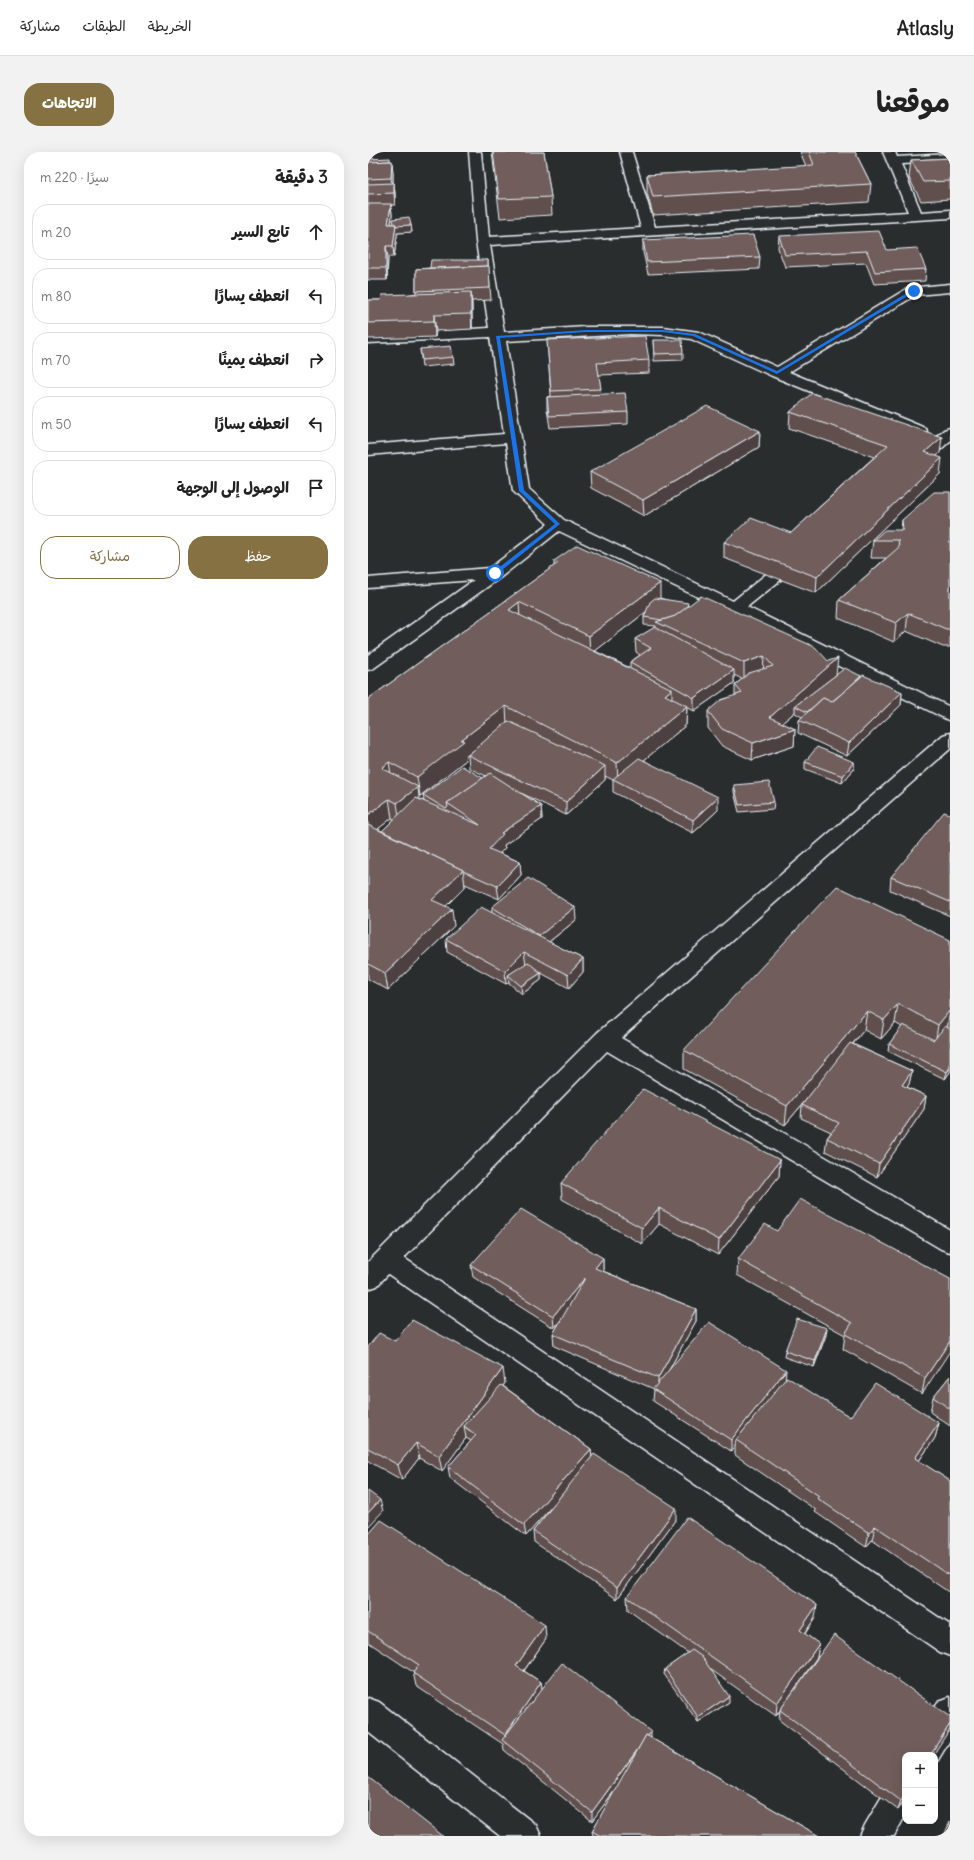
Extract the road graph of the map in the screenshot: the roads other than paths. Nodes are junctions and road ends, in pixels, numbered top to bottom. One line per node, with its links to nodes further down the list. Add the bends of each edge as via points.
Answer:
1 (475, 152): 8 (street)
2 (626, 152): 7 (street)
3 (891, 156): 4 (street); 6 (street)
4 (950, 158)
5 (950, 214): 6 (street)
6 (916, 216): 7 (street)
7 (649, 231): 8 (street)
8 (483, 241): 10 (street)
9 (950, 288): 12 (street, via 914,291)
10 (497, 335): 11 (street); 12 (street, via 663,331 694,335); 13 (street)
11 (368, 339)
12 (777, 373): 14 (street)
13 (513, 438): 15 (street); 17 (street, via 521,491)
14 (947, 439): 16 (street)
15 (368, 450)
16 (908, 467)
17 (558, 524): 19 (street); 21 (street)
18 (807, 550): 21 (street)
19 (495, 573): 20 (street); 23 (street)
20 (368, 583)
21 (734, 608): 22 (street); 24 (street)
22 (711, 629)
23 (368, 664)
24 (950, 715)
25 (950, 739): 26 (street)
26 (605, 1039): 27 (street); 28 (street)
27 (950, 1242)
28 (386, 1259): 29 (street); 30 (street)
29 (368, 1278)
30 (950, 1642)
31 (950, 1712): 33 (street)
32 (368, 1713): 35 (street)
33 (926, 1752)
34 (904, 1788): 36 (street)
35 (525, 1836)
36 (876, 1836)

